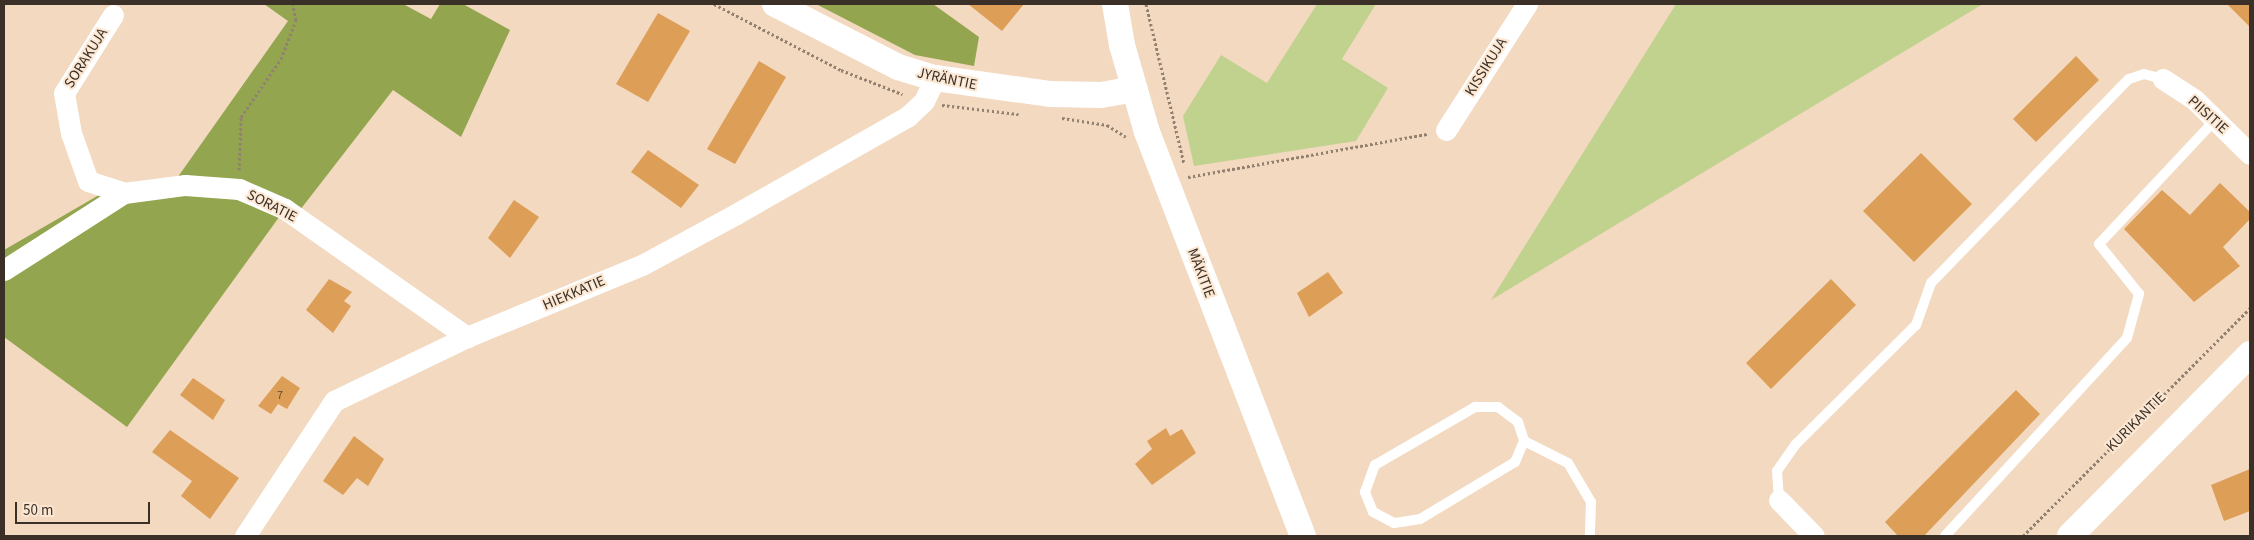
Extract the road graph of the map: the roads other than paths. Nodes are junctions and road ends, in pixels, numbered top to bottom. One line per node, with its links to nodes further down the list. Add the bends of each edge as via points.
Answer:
1 (776, 4): 5 (street, JYRÄNTIE, via 898,67)
2 (1115, 4): 7 (street, MÄKITIE)
3 (1527, 4): 9 (street, KISSIKUJA)
4 (113, 15): 11 (street, SORAKUJA, via 64,93 71,133 88,181)
5 (934, 78): 7 (street, JYRÄNTIE, via 1051,94 1101,95); 13 (street, HIEKKATIE, via 924,101 908,117 736,214 642,264)
6 (2164, 79): 8 (street, PIISITIE); 16 (lane, via 2144,74 2129,79 1931,283 1916,324 1795,445 1776,472)
7 (1134, 88): 18 (street, MÄKITIE)
8 (2215, 120): 10 (street, PIISITIE); 21 (lane, via 2099,244 2139,294 2127,338)
9 (1446, 130)
10 (2250, 154)
11 (124, 193): 12 (street, SORATIE); 13 (street, SORATIE, via 185,186 232,189 286,209)
12 (4, 270)
13 (467, 337): 17 (street, HIEKKATIE, via 334,401)
14 (2250, 354): 22 (street)
15 (1524, 441): 15 (lane, via 1518,422 1498,407 1475,407 1375,465 1365,492 1373,512 1394,523 1420,519 1515,462); 19 (lane, via 1568,463 1590,502)
16 (1779, 500): 20 (street)
17 (245, 536)
18 (1303, 536)
19 (1590, 536)
20 (1814, 536)
21 (1945, 536)
22 (2070, 536)

